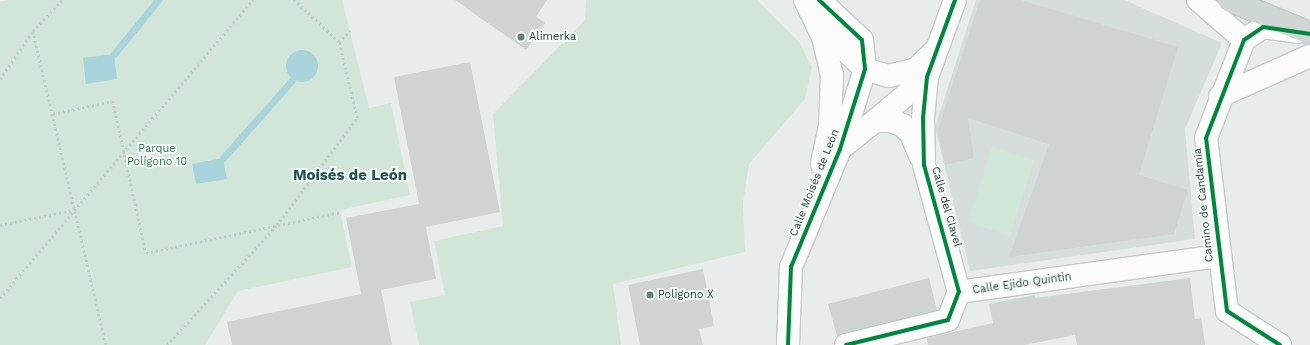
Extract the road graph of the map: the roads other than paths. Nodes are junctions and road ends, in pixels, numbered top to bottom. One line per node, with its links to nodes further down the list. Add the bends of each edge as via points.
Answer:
1 (955, 0): 7 (street)
2 (1198, 0): 6 (street)
3 (1229, 0): 5 (main road)
4 (812, 6): 9 (street, Calle Moisés de León); 15 (street, Calle Moisés de León, via 828,53 833,100)
5 (1310, 33): 6 (street, via 1263,27)
6 (1244, 40): 11 (street, Camino de Candamia)
7 (938, 48): 9 (street, Calle Moisés de León, via 915,70 902,75 888,76); 10 (street)
8 (1310, 56): 11 (street)
9 (865, 69): 13 (street, Calle Moisés de León)
10 (927, 77): 12 (street, Calle Moisés de León); 14 (street, Calle del Clavel, via 923,118)
11 (1220, 96): 16 (street, Camino de Candamia, via 1206,138)
12 (875, 122): 13 (street, Calle Moisés de León); 14 (street, via 902,125 911,134)
13 (840, 149): 15 (street, Calle Moisés de León)
14 (924, 166): 17 (street, Calle del Clavel)
15 (813, 206): 18 (street, Calle Moisés de León, via 791,267)
16 (1218, 256): 17 (street, Calle Ejido Quintin); 20 (street, Camino de Candamia, via 1228,311)
17 (959, 292): 19 (street, Calle Ejido Quintin, via 948,320)
18 (788, 345)
19 (846, 345)
20 (1280, 345)

